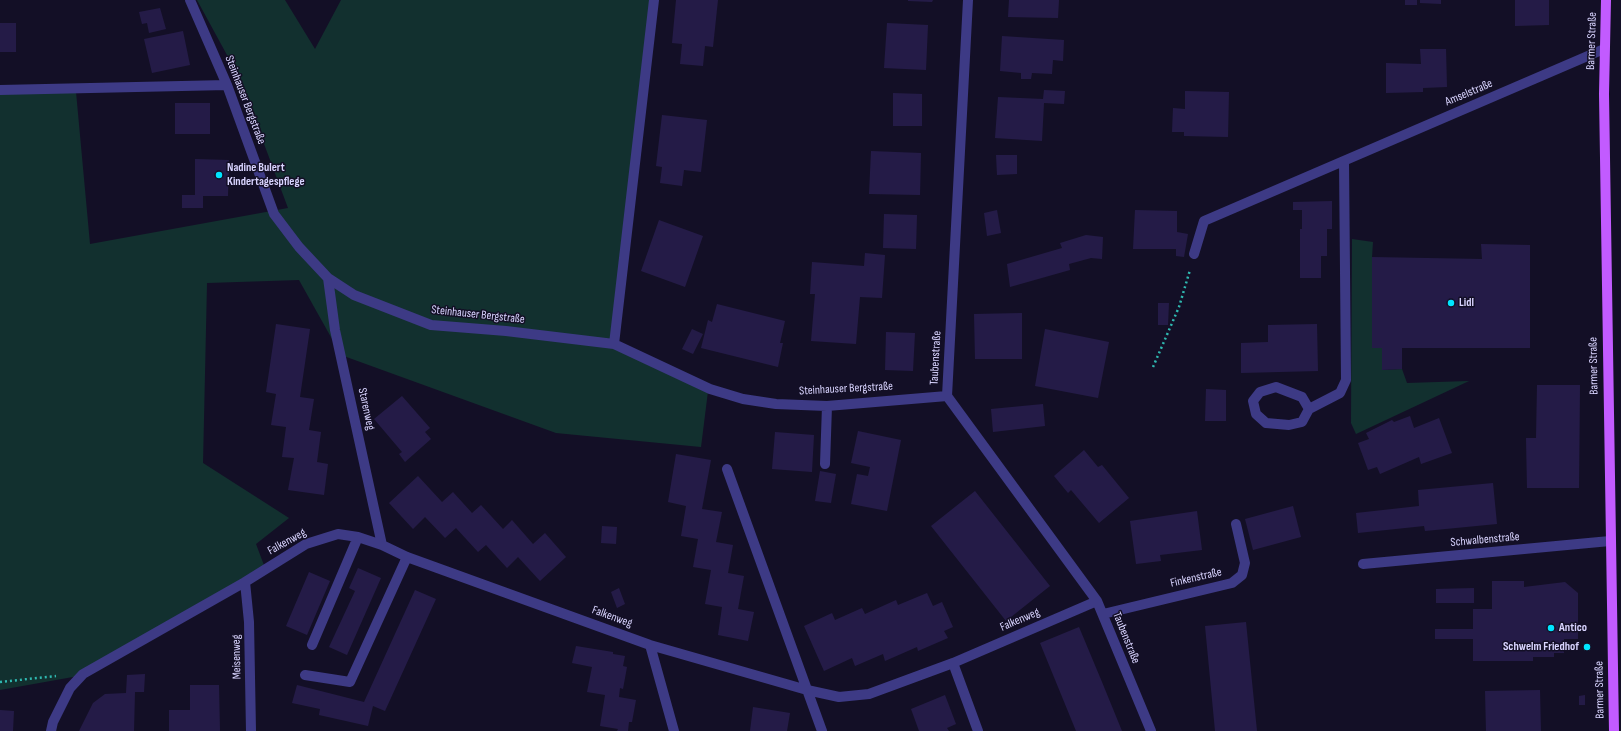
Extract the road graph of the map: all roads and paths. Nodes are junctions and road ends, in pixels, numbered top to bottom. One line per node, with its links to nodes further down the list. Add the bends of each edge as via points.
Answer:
1 (190, 0): 6 (street, Steinhauser Bergstraße)
2 (654, 0): 11 (street)
3 (968, 0): 13 (street, Taubenstraße)
4 (1606, 0): 5 (main road, Barmer Straße)
5 (1604, 49): 8 (street, Amselstraße); 20 (main road, Barmer Straße)
6 (227, 85): 7 (street); 10 (street, Steinhauser Bergstraße, via 274,214 299,247)
7 (0, 90)
8 (1344, 161): 9 (street, Amselstraße, via 1204,221); 15 (street, via 1346,380 1340,393)
9 (1194, 254): 12 (path, via 1179,307)
10 (328, 278): 11 (street, Steinhauser Bergstraße, via 354,295 431,325); 21 (street, Starenweg, via 335,330)
11 (614, 344): 14 (street, Steinhauser Bergstraße, via 710,389 743,400)
12 (1153, 367)
13 (947, 396): 14 (street, Steinhauser Bergstraße); 25 (street, Taubenstraße)
14 (827, 406): 16 (street)
15 (1309, 409): 15 (street, via 1302,422 1289,425 1266,423 1256,414 1254,401 1260,392 1276,387 1302,397)
16 (825, 464)
17 (727, 469): 33 (street)
18 (1236, 524): 26 (street, Finkenstraße, via 1245,563 1242,576 1232,583)
19 (358, 537): 21 (street, Falkenweg); 24 (street, Falkenweg, via 338,534 306,544); 27 (street)
20 (1610, 541): 23 (street, Schwalbenstraße); 40 (main road, Barmer Straße)
21 (382, 545): 22 (street, Falkenweg)
22 (407, 557): 28 (street, Falkenweg); 31 (street, via 350,682)
23 (1363, 564)
24 (246, 582): 30 (street, Falkenweg); 35 (street, Meisenweg)
25 (1097, 601): 26 (street, Taubenstraße); 29 (street, Falkenweg)
26 (1103, 614): 39 (street, Taubenstraße)
27 (312, 645)
28 (650, 645): 33 (street, Falkenweg); 36 (street)
29 (953, 663): 33 (street, Falkenweg, via 869,694 839,697); 38 (street)
30 (83, 674): 32 (path); 34 (street, Falkenweg, via 70,688)
31 (306, 674)
32 (0, 682)
33 (807, 690): 37 (street)
34 (50, 731)
35 (251, 731)
36 (674, 731)
37 (822, 731)
38 (978, 731)
39 (1151, 731)
40 (1614, 731)

